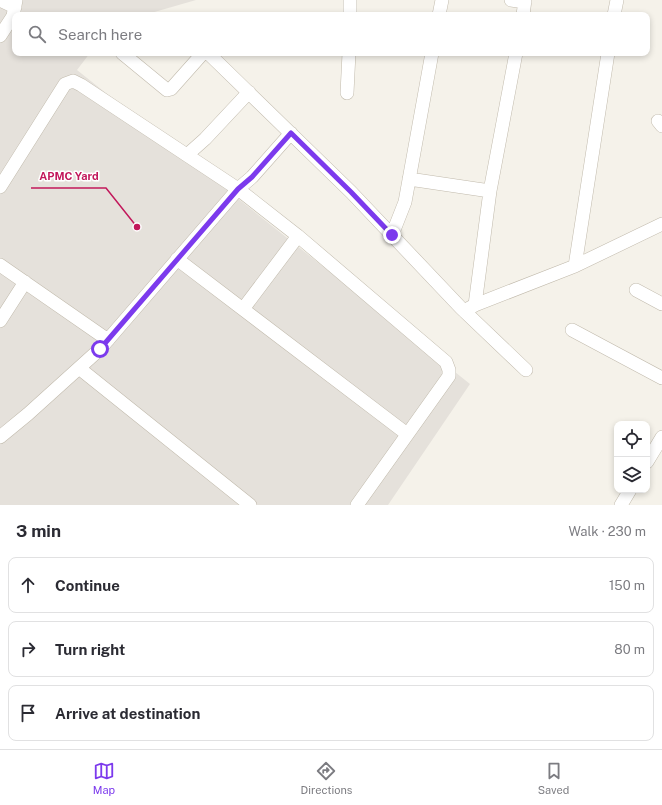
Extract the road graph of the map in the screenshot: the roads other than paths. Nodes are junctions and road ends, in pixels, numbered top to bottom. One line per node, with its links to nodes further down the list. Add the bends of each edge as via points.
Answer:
1 (0, 0): 6 (street)
2 (350, 0): 8 (street)
3 (442, 0): 9 (street)
4 (510, 0): 7 (street)
5 (617, 0): 10 (street)
6 (16, 4)
7 (524, 6)
8 (350, 12)
9 (440, 12)
10 (615, 12)
11 (12, 18): 12 (street)
12 (0, 36)
13 (126, 56): 14 (street, via 167,90 171,89)
14 (200, 56)
15 (211, 56): 20 (street)
16 (349, 56): 21 (street)
17 (431, 56): 24 (street)
18 (515, 56): 27 (street)
19 (608, 56): 33 (street)
20 (249, 92): 22 (street); 23 (street)
21 (348, 93)
22 (291, 133): 26 (street); 29 (street)
23 (187, 155): 25 (street, via 73,81 65,84); 26 (street)
24 (409, 179): 27 (street); 29 (street, via 405,202)
25 (0, 186)
26 (238, 189): 30 (street); 31 (street)
27 (490, 191): 37 (street)
28 (662, 224): 33 (street)
29 (392, 235): 37 (street)
30 (298, 236): 38 (street); 45 (street, via 446,362 449,376)
31 (177, 259): 38 (street); 41 (street)
32 (0, 265): 34 (street)
33 (575, 266): 37 (street)
34 (25, 282): 39 (street); 41 (street)
35 (636, 290): 36 (street)
36 (662, 304)
37 (469, 308): 43 (street)
38 (243, 309): 45 (street)
39 (0, 321)
40 (572, 330): 44 (street)
41 (108, 340): 42 (street)
42 (79, 368): 47 (street); 50 (street)
43 (526, 370)
44 (662, 378)
45 (407, 434): 51 (street)
46 (662, 436): 48 (street)
47 (0, 437)
48 (650, 457)
49 (628, 493): 52 (street)
50 (250, 505)
51 (357, 505)
52 (621, 505)

